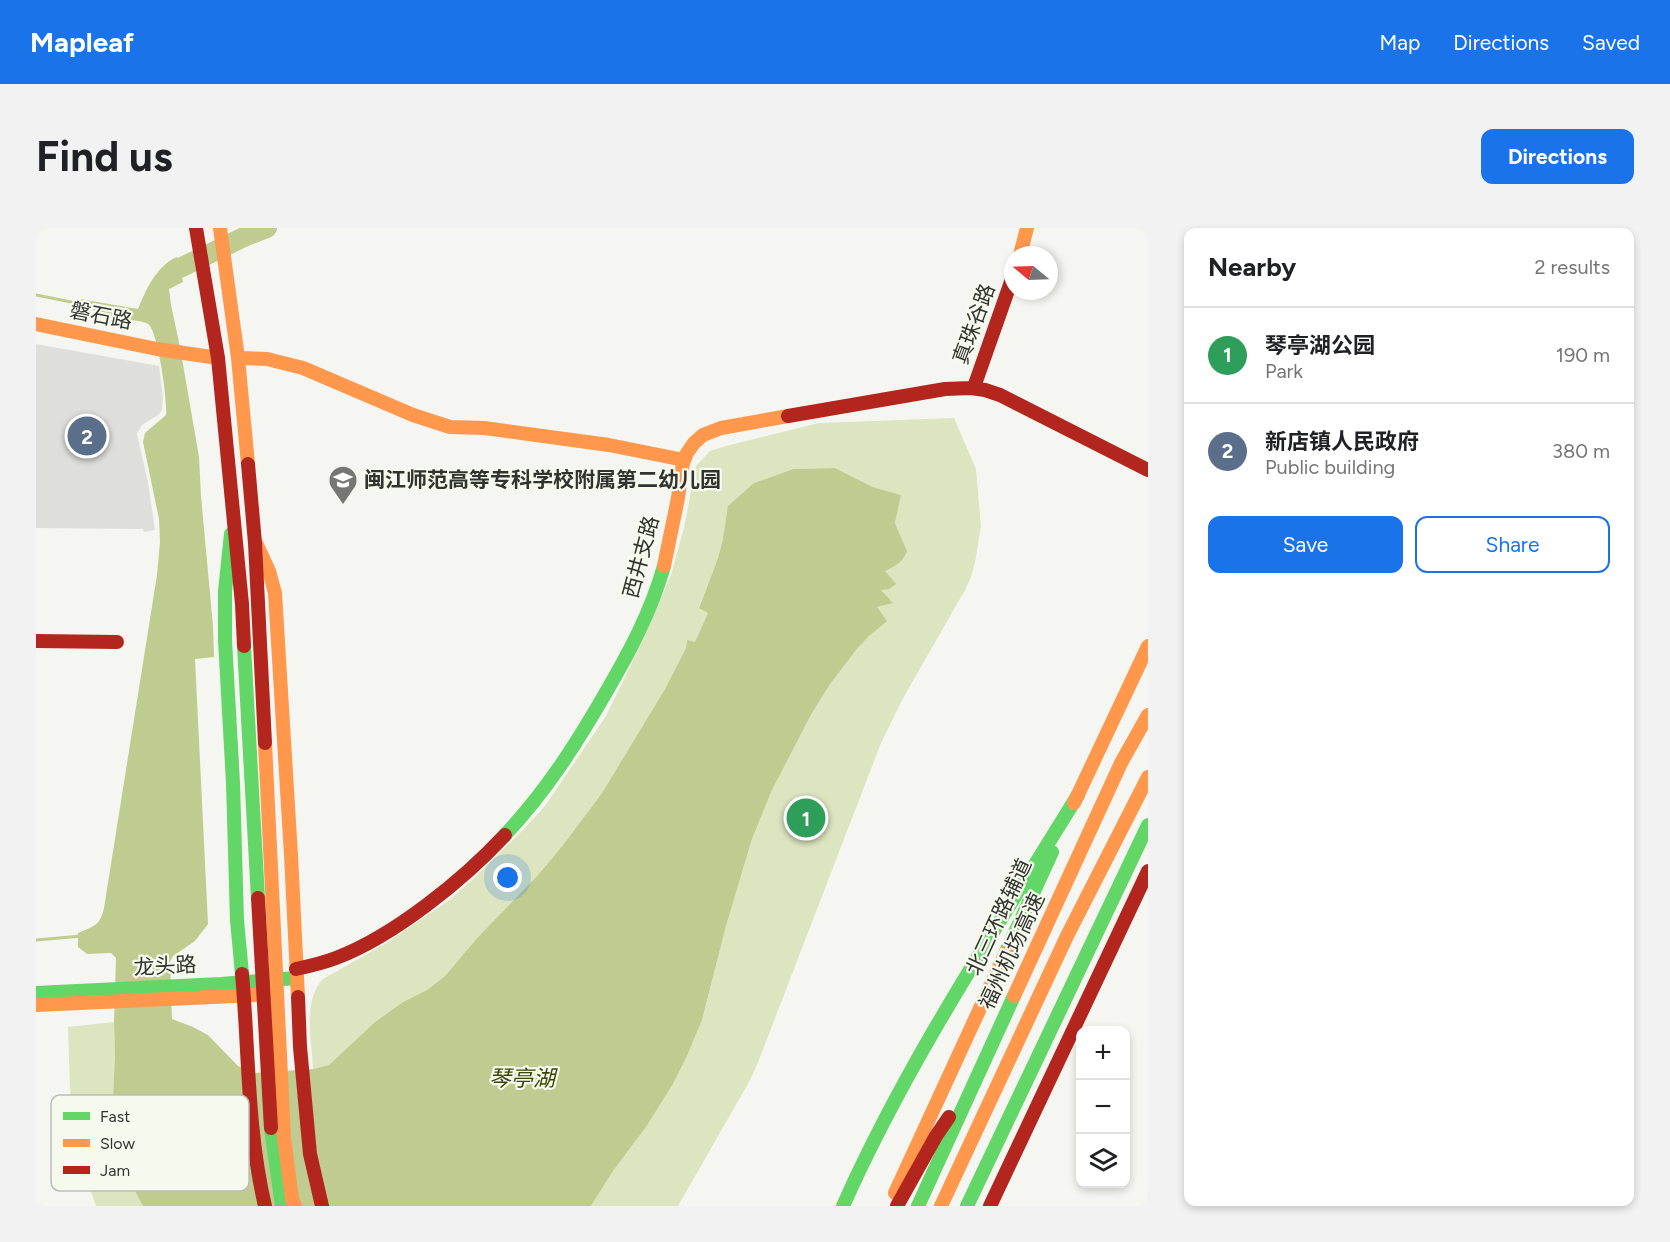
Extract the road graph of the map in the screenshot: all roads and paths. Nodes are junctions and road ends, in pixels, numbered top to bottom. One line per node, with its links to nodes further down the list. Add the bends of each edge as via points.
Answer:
1 (220, 228): 8 (main road)
2 (1027, 228): 4 (main road)
3 (197, 234): 7 (main road)
4 (1022, 246)
5 (1005, 300): 9 (main road, 真珠谷路)
6 (36, 324): 7 (main road, 磐石路)
7 (218, 358): 12 (main road)
8 (238, 358): 10 (main road, via 267,359 303,368 450,427 609,445); 13 (main road)
9 (974, 387): 10 (main road, 西井支路, via 727,426 701,436); 11 (main road, 西井支路, via 1009,399)
10 (684, 460): 24 (main road, 西井支路, via 670,544 650,608 592,717 544,790 460,879 413,914)
11 (1148, 470)
12 (233, 510): 22 (main road, via 225,591 225,640); 32 (main road, via 242,604 272,1139)
13 (255, 543): 21 (main road, via 275,593); 33 (main road, via 284,1138)
14 (36, 641): 15 (main road)
15 (117, 642)
16 (1148, 646): 19 (main road, 北三环路辅道)
17 (1148, 715): 30 (main road, 福州机场高速, via 1121,763)
18 (1148, 777): 29 (main road, 福州机场高速)
19 (1078, 795): 35 (main road, via 923,1049); 36 (main road, 北三环路辅道)
20 (1148, 825): 41 (main road)
21 (291, 855): 22 (main road, via 282,875 265,888 250,886); 24 (main road)
22 (236, 866): 25 (main road)
23 (1148, 871): 42 (main road)
24 (296, 980): 25 (main road, 西井支路); 34 (main road, via 310,1154)
25 (243, 989): 27 (main road, 龙头路); 31 (main road, via 250,1113)
26 (36, 993): 27 (main road, 龙头路)
27 (91, 996): 28 (main road, 龙头路)
28 (36, 1005)
29 (1006, 1064): 39 (main road, 福州机场高速); 40 (main road)
30 (976, 1081): 37 (main road, via 936,1136); 38 (main road, 福州机场高速)
31 (265, 1206)
32 (282, 1206)
33 (295, 1206)
34 (322, 1206)
35 (843, 1206)
36 (889, 1206)
37 (897, 1206)
38 (918, 1206)
39 (941, 1206)
40 (952, 1206)
41 (967, 1206)
42 (990, 1206)

